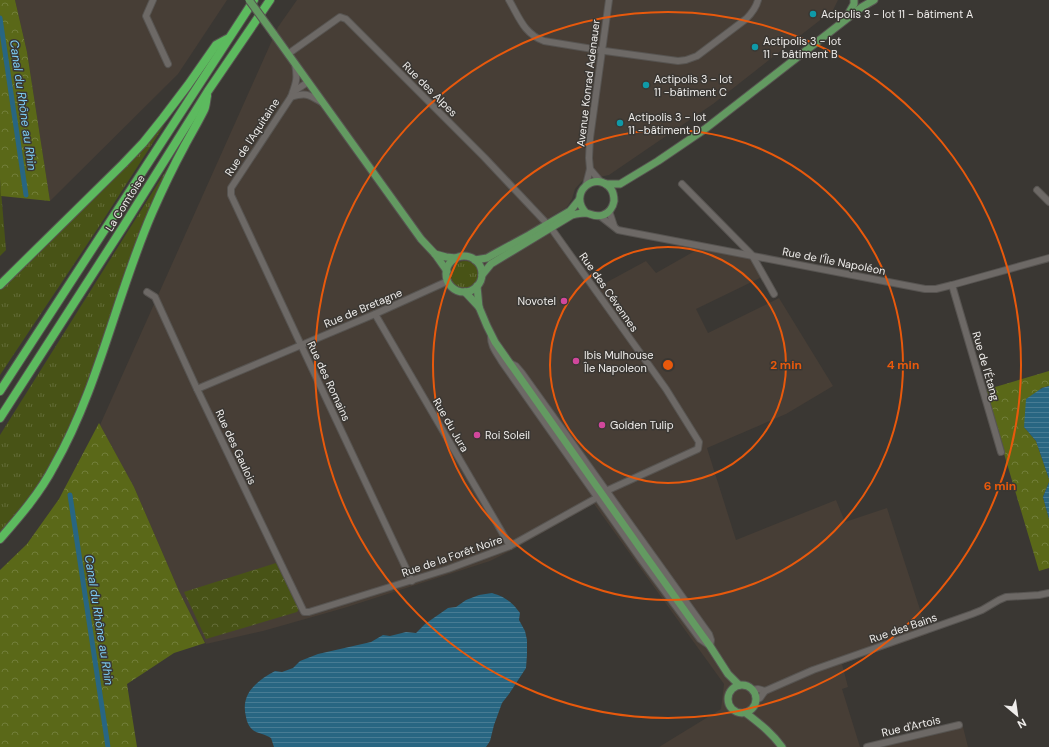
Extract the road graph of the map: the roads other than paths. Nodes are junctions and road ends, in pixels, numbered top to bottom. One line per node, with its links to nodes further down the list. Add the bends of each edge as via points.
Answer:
1 (153, 0): 14 (street, via 146,16)
2 (249, 0): 13 (main road, bridge)
3 (254, 0): 11 (highway, La Comtoise)
4 (270, 0): 17 (highway, La Comtoise)
5 (509, 0): 12 (street, via 526,29 536,38)
6 (609, 0): 12 (street, Avenue Konrad Adenauer)
7 (758, 0): 12 (street, via 752,14 746,20 697,56 686,60)
8 (854, 0): 10 (main road)
9 (874, 0): 10 (main road)
10 (844, 21): 22 (main road, via 705,129)
11 (228, 39): 43 (highway, via 216,45 143,143); 55 (highway, La Comtoise)
12 (602, 51): 20 (street, Avenue Konrad Adenauer, via 590,138)
13 (288, 54): 15 (main road); 33 (street, Rue des Alpes, via 340,17 346,19)
14 (168, 64)
15 (295, 64): 16 (main road); 18 (street, Rue de l'Aquitaine, via 297,77)
16 (308, 82): 18 (street, Rue de l'Aquitaine); 19 (main road)
17 (208, 91): 56 (highway, La Comtoise); 60 (highway, via 204,110 151,213 81,412 69,438 39,490)
18 (292, 95): 19 (street, Rue de l'Aquitaine, via 306,94); 25 (street, Rue de l'Aquitaine)
19 (323, 103): 35 (main road, via 421,240)
20 (590, 169): 21 (street); 24 (street, Avenue Konrad Adenauer)
21 (603, 183): 22 (main road); 24 (main road); 27 (main road, via 613,192)
22 (620, 184): 27 (main road)
23 (682, 184): 36 (street)
24 (586, 185): 28 (main road)
25 (231, 188): 52 (street, Rue des Romains, via 235,204)
26 (1037, 190): 29 (street)
27 (614, 198): 30 (main road)
28 (579, 200): 31 (main road); 33 (main road, via 570,211)
29 (1049, 202)
30 (609, 210): 32 (main road); 34 (street)
31 (586, 213): 32 (main road); 33 (main road, via 572,215)
32 (600, 216): 34 (street, Rue de l'Île Napoléon)
33 (549, 226): 39 (main road, via 486,258); 41 (main road, via 491,264); 58 (street, Rue des Cévennes, via 666,389 699,442 698,449)
34 (614, 226): 36 (street, Rue de l'Île Napoléon, via 629,233)
35 (435, 254): 37 (main road); 40 (main road)
36 (752, 256): 44 (street, Rue de l'Île Napoléon, via 925,288); 48 (street)
37 (456, 258): 39 (main road, via 466,256); 40 (main road)
38 (1049, 258): 44 (street, Rue de l'Île Napoléon)
39 (475, 260): 41 (main road, via 481,266)
40 (447, 271): 42 (main road)
41 (482, 275): 45 (main road)
42 (448, 281): 47 (main road, via 455,289); 50 (street, Rue de Bretagne)
43 (0, 285)
44 (952, 285): 57 (street, Rue de l'Étang)
45 (477, 286): 47 (main road, via 474,290); 49 (main road)
46 (147, 292): 54 (street, Rue des Gaulois, via 155,297)
47 (465, 292): 49 (main road)
48 (774, 294)
49 (478, 307): 51 (main road)
50 (374, 314): 52 (street, Rue de Bretagne); 61 (street, Rue du Jura)
51 (491, 335): 53 (main road); 59 (street, via 492,345 502,362)
52 (301, 345): 54 (street, Rue de Bretagne); 62 (street, Rue des Romains)
53 (510, 363): 58 (street, via 522,373); 65 (main road)
54 (197, 389): 64 (street, Rue des Gaulois)
55 (0, 391)
56 (0, 418)
57 (1001, 452)
58 (606, 491): 65 (street, via 708,634)
59 (598, 497): 61 (street, Rue de la Forêt Noire); 65 (street, via 700,639)
60 (0, 539)
61 (510, 546): 62 (street, Rue de la Forêt Noire)
62 (412, 581): 64 (street, Rue de la Forêt Noire)
63 (1049, 593): 70 (street, Rue des Bains, via 1006,597 972,614 813,670)
64 (304, 612)
65 (710, 646): 66 (main road)
66 (728, 674): 67 (main road); 68 (main road)
67 (739, 685): 68 (main road); 69 (main road, via 745,685)
68 (730, 690): 73 (main road, via 727,697 729,706 734,712)
69 (752, 690): 70 (street, Rue des Bains); 71 (main road)
70 (765, 691): 71 (street, Rue des Bains)
71 (756, 700): 72 (main road)
72 (753, 708): 73 (main road); 74 (main road)
73 (746, 713): 74 (main road)
74 (758, 722): 76 (main road)
75 (959, 725): 77 (street, Rue d'Artois)
76 (782, 747)
77 (867, 747)

